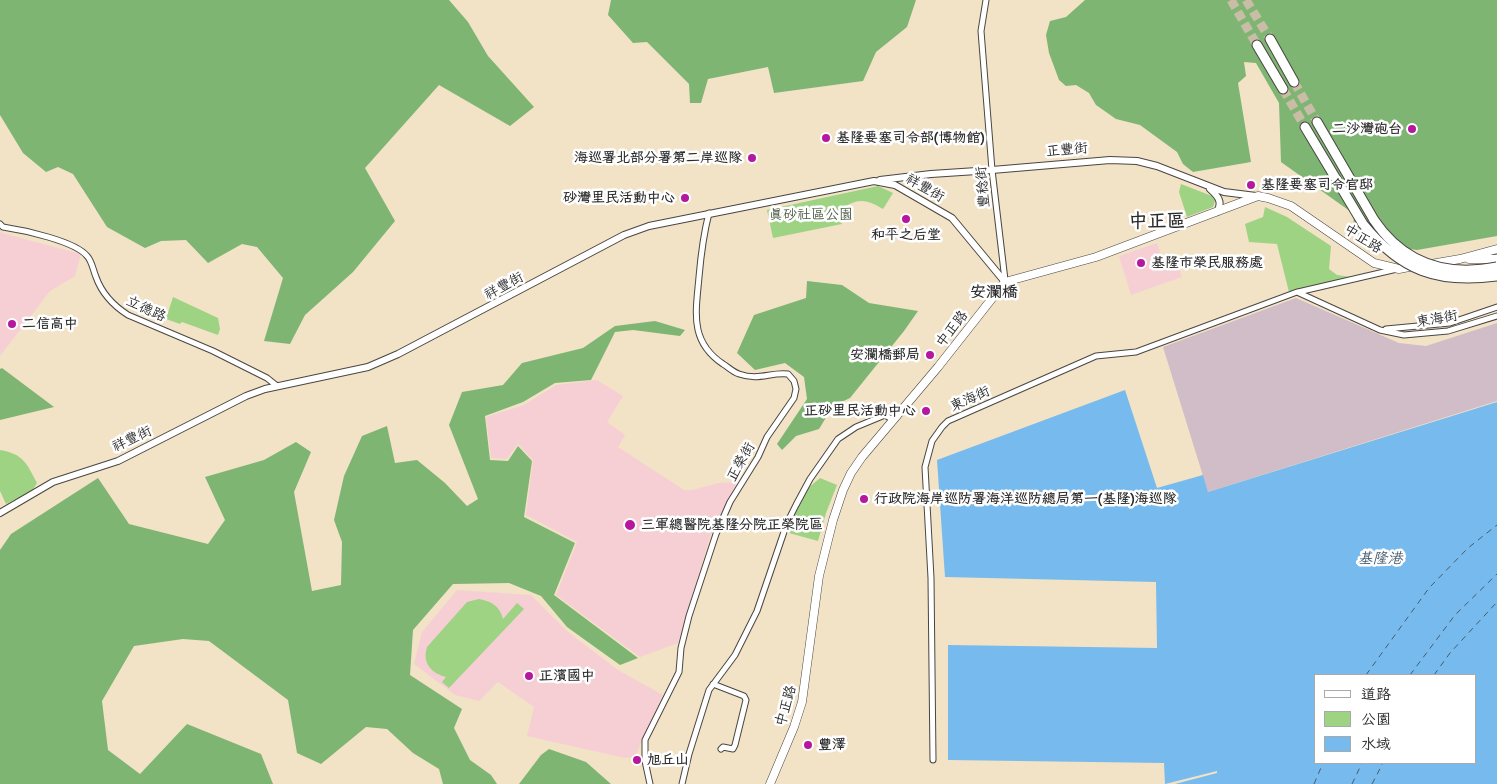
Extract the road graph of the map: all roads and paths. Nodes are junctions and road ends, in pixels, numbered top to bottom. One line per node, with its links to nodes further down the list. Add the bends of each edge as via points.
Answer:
1 (986, 0): 8 (street, 豐稔街, via 981,31)
2 (1270, 39): 4 (highway)
3 (1257, 45): 5 (highway)
4 (1294, 82)
5 (1283, 89)
6 (1317, 122): 20 (highway, bridge, via 1374,220 1407,255 1420,262 1462,270)
7 (1305, 127): 22 (highway, bridge, via 1363,224 1386,249 1423,271 1446,278 1467,280)
8 (992, 170): 9 (street, 正豐街); 11 (street, 正豐街, via 1090,161 1137,161); 23 (street, 豐稔街)
9 (908, 176): 10 (street, 正豐街); 12 (street, via 902,181)
10 (874, 180): 12 (street, 祥豐街); 15 (street, 祥豐街)
11 (1206, 185): 13 (street, 正豐街, via 1224,192); 14 (street, via 1220,200)
12 (904, 190): 23 (street, 祥豐街, via 952,218)
13 (1258, 196): 14 (main road); 21 (main road, 中正路, via 1290,206 1374,263)
14 (1217, 212): 23 (main road, via 1096,258)
15 (708, 213): 30 (street, 祥豐街, via 624,235 368,367); 36 (street, 正榮街, via 696,311 700,338 709,353 738,374 754,378 788,374 796,390 730,502 716,534 689,616 679,672 645,740)
16 (0, 224): 30 (street, 立德路, via 83,251 90,259 102,290 116,307 259,374)
17 (1497, 249): 18 (main road, 中正路)
18 (1460, 259): 19 (main road, 中正路); 21 (main road, 中正路)
19 (1497, 259)
20 (1497, 267)
21 (1399, 269): 24 (street, 東海街)
22 (1497, 276)
23 (1005, 282): 31 (main road, 中正路)
24 (1322, 286): 25 (street, 東海街); 26 (street, via 1318,293)
25 (1297, 292): 26 (street, 東海街); 35 (street, 東海街, via 1136,352 1096,356 955,418 942,427 929,449 925,478 931,578)
26 (1323, 303): 29 (street, 東海街)
27 (1497, 307): 29 (street, 東海街, via 1450,323)
28 (1497, 316): 29 (street, 東海街, via 1448,331 1404,335)
29 (1380, 330)
30 (276, 386): 32 (street, 祥豐街, via 246,396 118,461 52,482)
31 (893, 420): 33 (street, via 885,415 845,433 810,479 787,523 757,611 743,641); 38 (main road, 中正路, via 856,467 837,505 819,576 802,702)
32 (0, 513)
33 (713, 684): 34 (street, via 744,696 746,700 734,748); 37 (street)
34 (721, 749)
35 (933, 760)
36 (650, 784)
37 (682, 784)
38 (770, 784)

